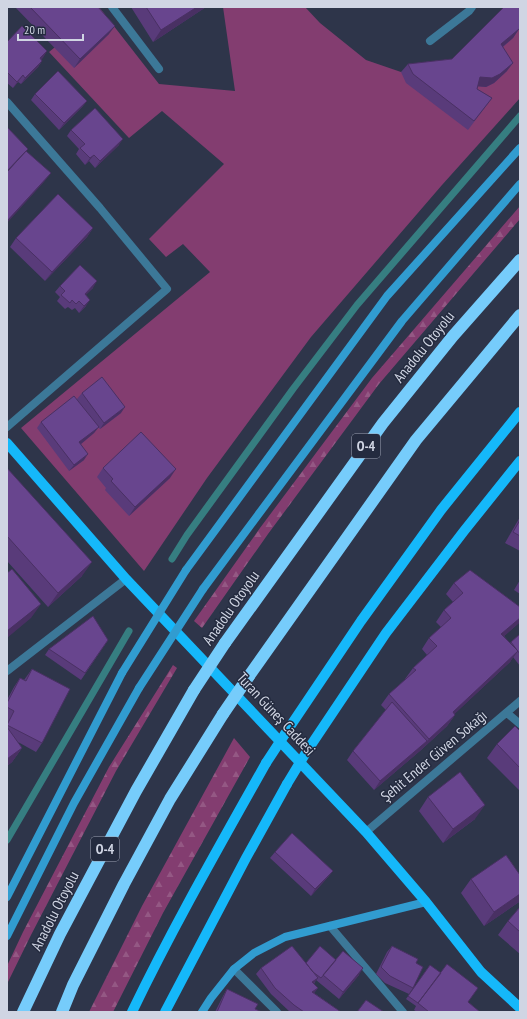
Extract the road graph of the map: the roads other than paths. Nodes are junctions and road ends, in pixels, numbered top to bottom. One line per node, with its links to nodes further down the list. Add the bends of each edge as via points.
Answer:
1 (112, 7): 4 (street)
2 (472, 7): 3 (street)
3 (430, 41)
4 (159, 69)
5 (7, 102): 11 (street, via 167,289)
6 (520, 148): 20 (street, bridge, via 387,296 186,570 122,673)
7 (520, 184): 23 (street, bridge, via 402,321 203,589 139,688 74,803)
8 (520, 260): 26 (highway, Anadolu Otoyolu / O-4, bridge, via 453,336 383,423 225,643 194,690 136,792 60,934)
9 (520, 315): 27 (highway, O-4, bridge, via 416,440 223,714 170,799 73,985)
10 (520, 412): 28 (main road, bridge, via 441,510 360,621 266,763 156,962)
11 (7, 427)
12 (7, 443): 14 (main road, Turan Güneş Caddesi)
13 (520, 461): 29 (main road, bridge, via 386,633 306,751)
14 (126, 578): 15 (street); 19 (main road, Turan Güneş Caddesi)
15 (7, 671)
16 (520, 701): 17 (street, Şehit Ender Güven Sokağı)
17 (506, 713): 18 (street); 19 (street, Şehit Ender Güven Sokağı)
18 (520, 724)
19 (366, 832): 21 (main road, Turan Güneş Caddesi)
20 (7, 897)
21 (426, 902): 22 (street); 25 (main road, Turan Güneş Caddesi, via 482,972)
22 (330, 926): 24 (street, via 285,937 254,953); 32 (street)
23 (7, 936)
24 (234, 969): 30 (street); 31 (street)
25 (520, 1008)
26 (23, 1012)
27 (62, 1012)
28 (132, 1012)
29 (165, 1012)
30 (202, 1012)
31 (276, 1012)
32 (403, 1012)

